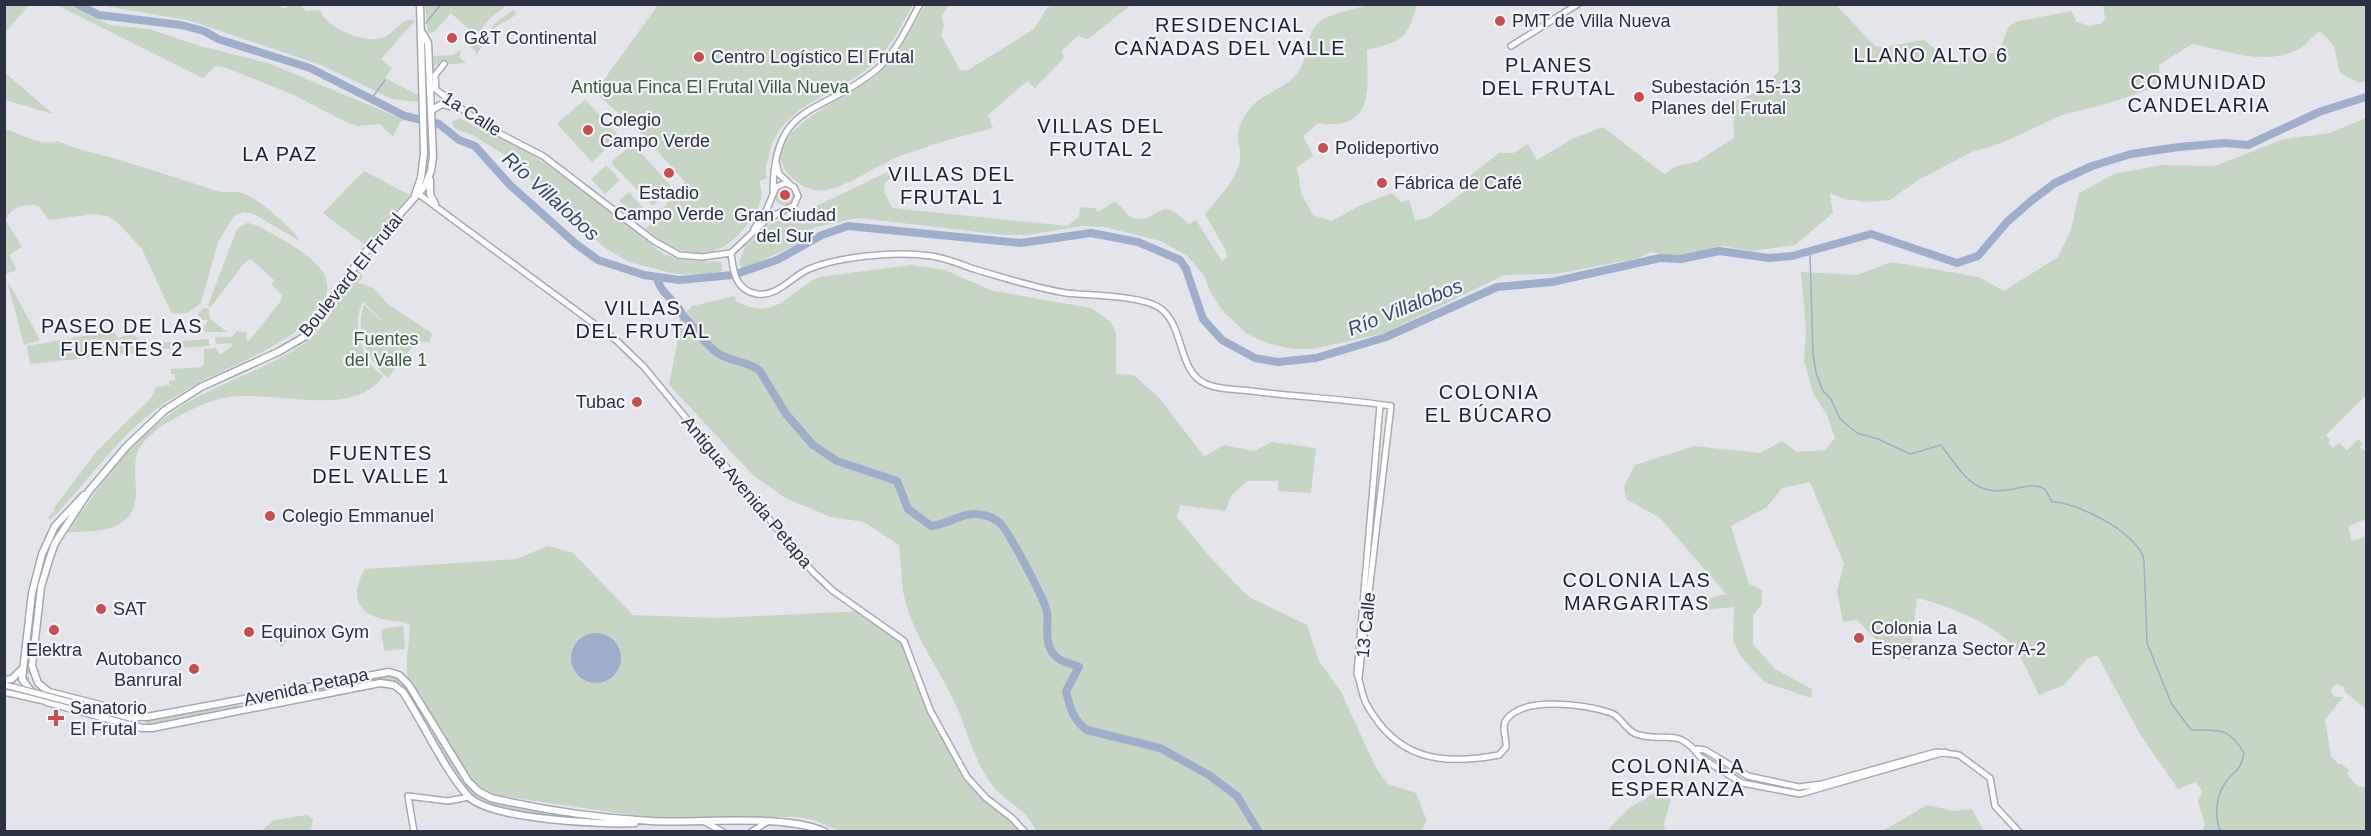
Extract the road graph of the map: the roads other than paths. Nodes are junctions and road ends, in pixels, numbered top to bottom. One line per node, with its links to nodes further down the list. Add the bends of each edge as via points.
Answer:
1 (420, 4): 4 (main road, Boulevard El Frutal)
2 (920, 4): 13 (main road, via 884,63 860,82 801,114 783,136)
3 (1578, 4): 5 (main road)
4 (422, 32): 7 (main road, Boulevard El Frutal); 8 (main road, Boulevard El Frutal, via 428,44)
5 (1511, 46)
6 (444, 64): 10 (main road, via 435,75)
7 (421, 69): 8 (main road); 9 (main road, Boulevard El Frutal)
8 (430, 86): 9 (main road); 10 (main road, 1a Calle); 12 (main road, Boulevard El Frutal)
9 (422, 89): 16 (main road, Boulevard El Frutal, via 424,139)
10 (437, 91): 11 (main road, 1a Calle)
11 (459, 108): 12 (main road, via 438,105); 21 (main road, 1a Calle, via 549,161 670,251 694,257)
12 (432, 111): 14 (main road, Boulevard El Frutal)
13 (776, 157): 15 (main road, via 778,172); 17 (main road)
14 (432, 167): 16 (main road, Boulevard El Frutal, via 428,182); 18 (main road, via 430,187)
15 (790, 184): 17 (main road, via 780,185); 19 (main road, via 798,196)
16 (417, 193): 18 (main road, Antigua Avenida Petapa); 23 (main road, Boulevard El Frutal, via 362,256 304,336 201,387 165,410)
17 (773, 195): 19 (main road, via 777,206); 20 (main road)
18 (435, 204): 51 (main road, Antigua Avenida Petapa, via 616,340 644,367 812,570 839,596 902,638 930,710 967,777)
19 (787, 209): 20 (main road)
20 (754, 229): 21 (main road)
21 (730, 253): 22 (main road, via 733,275 743,288 758,294 770,293 806,270 835,262 931,256 1028,285 1155,305 1170,320 1191,370 1210,386)
22 (1380, 405): 30 (main road, 13 Calle, via 1357,661); 30 (main road, 13 Calle, via 1391,406)
23 (89, 491): 24 (main road, Boulevard El Frutal); 25 (main road, Boulevard El Frutal)
24 (55, 526): 25 (main road); 28 (main road, Boulevard El Frutal, via 32,592)
25 (55, 543): 26 (main road, Boulevard El Frutal)
26 (43, 578): 27 (main road); 29 (main road, Boulevard El Frutal)
27 (35, 597)
28 (21, 669): 31 (main road, Boulevard El Frutal); 32 (main road, via 12,679)
29 (34, 675): 31 (main road, via 28,682); 34 (main road)
30 (1359, 678): 52 (main road, via 1362,696 1375,718 1401,746 1417,753 1458,758 1499,755 1506,747 1504,725 1510,717 1538,705 1561,703 1612,714 1635,734 1681,738 1697,749 1700,756 1742,783 1800,794 1945,752 1965,759 1989,777 1995,806)
31 (22, 679): 36 (main road)
32 (4, 680)
33 (4, 685): 42 (main road, bridge, via 130,718)
34 (44, 689): 36 (main road); 42 (main road, Avenida Petapa)
35 (4, 692): 37 (main road)
36 (39, 697): 37 (main road)
37 (47, 702): 40 (main road, Avenida Petapa, via 145,728)
38 (240, 702): 39 (main road, Avenida Petapa, via 386,671 403,678); 40 (main road); 42 (main road, Avenida Petapa)
39 (425, 710): 41 (main road); 44 (main road, Avenida Petapa, via 468,781 487,796 552,809)
40 (242, 712): 41 (main road, Avenida Petapa, via 384,683 401,690)
41 (417, 715): 43 (main road, Avenida Petapa)
42 (147, 717)
43 (469, 797): 44 (main road, Avenida Petapa, via 488,807 566,822 597,825); 47 (main road, via 448,801 408,795)
44 (652, 821): 45 (main road, Avenida Petapa)
45 (703, 822): 46 (main road, Avenida Petapa); 48 (main road)
46 (767, 822): 49 (main road); 50 (main road, Avenida Petapa, via 795,823)
47 (414, 831)
48 (723, 831)
49 (751, 831)
50 (825, 831)
51 (1025, 831)
52 (2019, 831)

